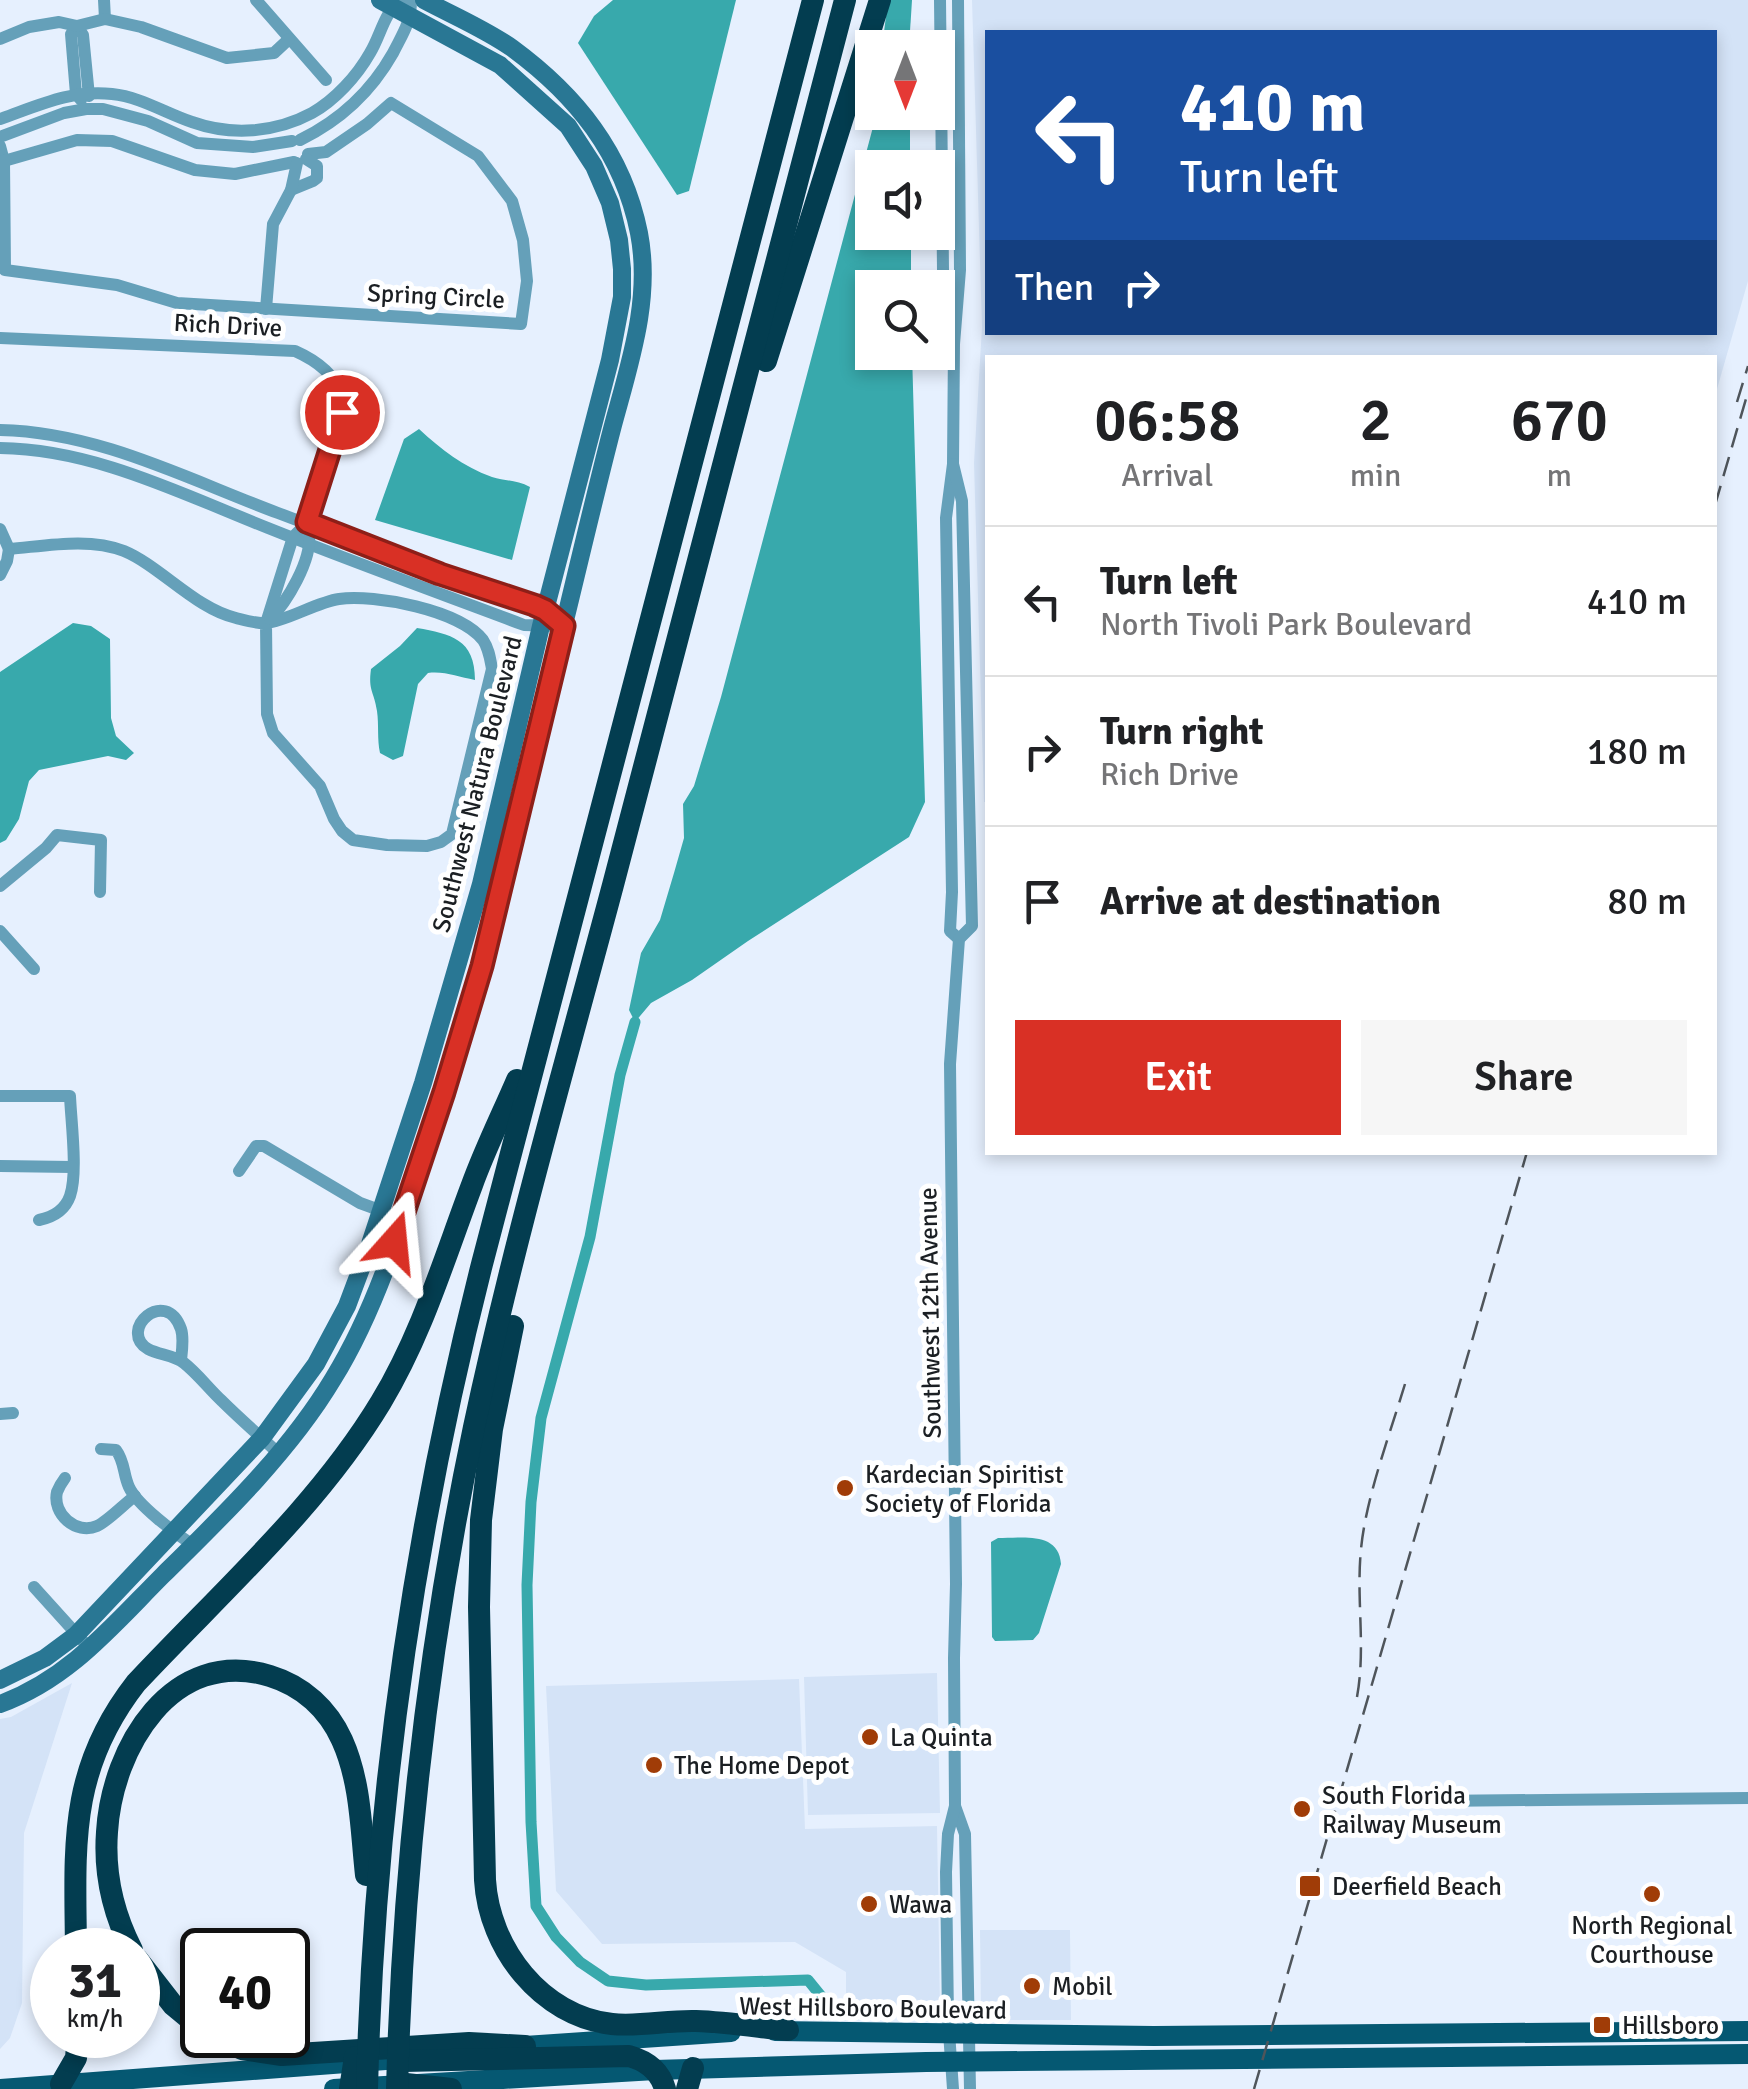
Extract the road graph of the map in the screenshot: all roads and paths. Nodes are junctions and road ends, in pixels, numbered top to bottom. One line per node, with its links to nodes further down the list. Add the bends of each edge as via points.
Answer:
1 (104, 0): 13 (street)
2 (256, 0): 16 (street)
3 (424, 0): 51 (street, Southwest Natura Boulevard, via 509,46 584,113 612,156 640,236 643,300)
4 (801, 0): 57 (highway)
5 (813, 0): 86 (highway, via 447,1410 396,1706 380,1855)
6 (832, 0): 86 (highway, via 466,1407 418,1674)
7 (845, 0): 36 (highway)
8 (880, 0): 36 (highway, via 757,390)
9 (940, 0): 28 (street, Southwest 12th Avenue)
10 (958, 0): 30 (street, Southwest 12th Avenue)
11 (391, 2): 12 (street, Southwest Natura Boulevard); 21 (street, via 370,54 344,87)
12 (411, 9): 23 (street, via 364,95 333,122); 49 (street, Southwest Natura Boulevard, via 500,65 568,126 594,166 619,240 622,297 610,360)
13 (105, 19): 14 (street); 16 (street, via 227,58 274,53)
14 (76, 26): 15 (street, via 59,22); 18 (street, via 71,34)
15 (0, 39)
16 (289, 39): 17 (street)
17 (326, 80)
18 (82, 93): 19 (street); 20 (street); 21 (street, via 115,94 218,128)
19 (86, 109): 22 (street); 23 (street, via 148,120 197,142 253,147)
20 (0, 119)
21 (290, 124): 23 (street)
22 (0, 137)
23 (295, 141): 25 (street, via 308,146); 25 (street, via 288,158)
24 (0, 146): 26 (street, Spring Circle)
25 (301, 159): 26 (street, Spring Circle, via 235,174 196,170 112,141 77,140); 27 (street); 27 (street, via 318,166 317,178); 29 (street, Spring Circle, via 326,152 391,103 478,156 512,200 523,240 521,324)
26 (4, 161): 29 (street, Spring Circle, via 5,270 116,285 177,303)
27 (290, 190): 29 (street, via 273,224)
28 (943, 270)
29 (266, 308)
30 (955, 332)
31 (0, 338): 39 (street, Rich Drive, via 295,352 313,359 341,393 342,412)
32 (954, 370): 37 (street, Southwest 12th Avenue)
33 (0, 430): 35 (street, via 79,439)
34 (0, 448): 38 (street, via 74,456)
35 (142, 460): 38 (street); 39 (street)
36 (725, 461): 59 (highway)
37 (953, 464): 55 (street, Southwest 12th Avenue, via 946,518 950,931); 55 (street, Southwest 12th Avenue, via 962,501 972,926)
38 (137, 476): 41 (street)
39 (307, 522): 41 (street, Rich Drive); 42 (street); 44 (street)
40 (0, 529): 43 (street)
41 (292, 537): 42 (street); 50 (street)
42 (310, 543): 45 (street); 50 (street, via 284,605)
43 (9, 549): 46 (street); 50 (street, via 103,545 126,552 230,617)
44 (388, 554): 45 (street); 47 (street)
45 (382, 571): 48 (street)
46 (0, 575)
47 (459, 580): 48 (street); 49 (street)
48 (454, 598): 49 (street, via 526,626)
49 (543, 618): 51 (street); 63 (street, Southwest Natura Boulevard, via 481,884)
50 (266, 623): 50 (street, via 273,734 320,786 342,831 353,840 388,845 428,846 452,834 492,669 482,638 417,607 376,598 336,599)
51 (564, 626): 64 (street, Southwest Natura Boulevard, via 482,966)
52 (0, 886): 53 (street, via 57,836 101,840)
53 (100, 892)
54 (0, 931): 56 (street)
55 (959, 940): 89 (street, Southwest 12th Avenue, via 950,1064 955,1806 965,1834)
56 (34, 969)
57 (517, 1080): 81 (highway, via 416,1500 386,1686); 82 (highway, via 422,1322 380,1404 321,1486 136,1683 102,1734 77,1819)
58 (0, 1096): 61 (street, via 70,1096)
59 (551, 1119): 86 (highway, via 488,1362 445,1579 405,1915); 87 (highway, via 546,1182 498,1398 481,1520 488,1903 515,1965 573,2013 612,2024 697,2021)
60 (0, 1166): 61 (street)
61 (72, 1167): 65 (street, via 63,1208)
62 (238, 1171): 63 (street, via 256,1146 264,1146)
63 (382, 1211): 64 (street); 67 (street, Southwest Natura Boulevard, via 347,1306 316,1364)
64 (400, 1218): 69 (street, Southwest Natura Boulevard, via 357,1333)
65 (40, 1220)
66 (181, 1360): 67 (street)
67 (262, 1438): 69 (street); 72 (street, Southwest Natura Boulevard)
68 (101, 1449): 71 (street, via 116,1450 123,1459)
69 (279, 1454): 73 (street, Southwest Natura Boulevard)
70 (65, 1478): 71 (street, via 56,1499 68,1522 79,1527 100,1525)
71 (135, 1496): 72 (street)
72 (174, 1532): 73 (street); 75 (street, Southwest Natura Boulevard)
73 (193, 1545): 76 (street, Southwest Natura Boulevard)
74 (34, 1587): 75 (street)
75 (76, 1634): 76 (street); 77 (street, Southwest Natura Boulevard)
76 (90, 1648): 78 (street, Southwest Natura Boulevard, via 63,1672)
77 (0, 1680)
78 (0, 1704)
79 (1748, 1798): 80 (street)
80 (1433, 1802)
81 (366, 1875): 83 (highway, via 354,1774 324,1711 300,1689 262,1674 201,1678 172,1692 145,1721 111,1800 108,1881); 86 (highway)
82 (76, 1928)
83 (122, 1928)
84 (160, 1988): 85 (highway)
85 (180, 2011)
86 (378, 2018): 96 (highway); 103 (highway); 106 (highway, via 355,2057); 107 (highway)
87 (788, 2030): 89 (main road, West Hillsboro Boulevard); 92 (main road, West Hillsboro Boulevard)
88 (1748, 2031): 90 (main road, West Hillsboro Boulevard)
89 (959, 2033): 91 (main road, West Hillsboro Boulevard); 99 (street, Southwest 12th Avenue)
90 (1646, 2033): 91 (main road, West Hillsboro Boulevard); 95 (main road)
91 (1433, 2034): 98 (main road, via 1406,2042)
92 (525, 2046): 93 (highway, via 470,2042); 96 (main road, West Hillsboro Boulevard)
93 (310, 2054)
94 (1748, 2054): 95 (main road, West Hillsboro Boulevard)
95 (1610, 2056): 98 (main road, West Hillsboro Boulevard)
96 (394, 2057): 100 (highway, via 620,2056 640,2059); 102 (main road, West Hillsboro Boulevard); 103 (highway)
97 (76, 2058): 102 (highway)
98 (1391, 2058): 99 (main road, West Hillsboro Boulevard)
99 (961, 2061): 101 (main road, West Hillsboro Boulevard); 109 (street); 110 (street)
100 (660, 2079): 101 (main road, West Hillsboro Boulevard); 103 (main road, West Hillsboro Boulevard)
101 (690, 2079)
102 (61, 2084): 104 (main road, West Hillsboro Boulevard)
103 (398, 2088): 105 (main road, West Hillsboro Boulevard); 108 (highway)
104 (0, 2089)
105 (334, 2089)
106 (352, 2089)
107 (367, 2089)
108 (451, 2089)
109 (953, 2089)
110 (970, 2089)

